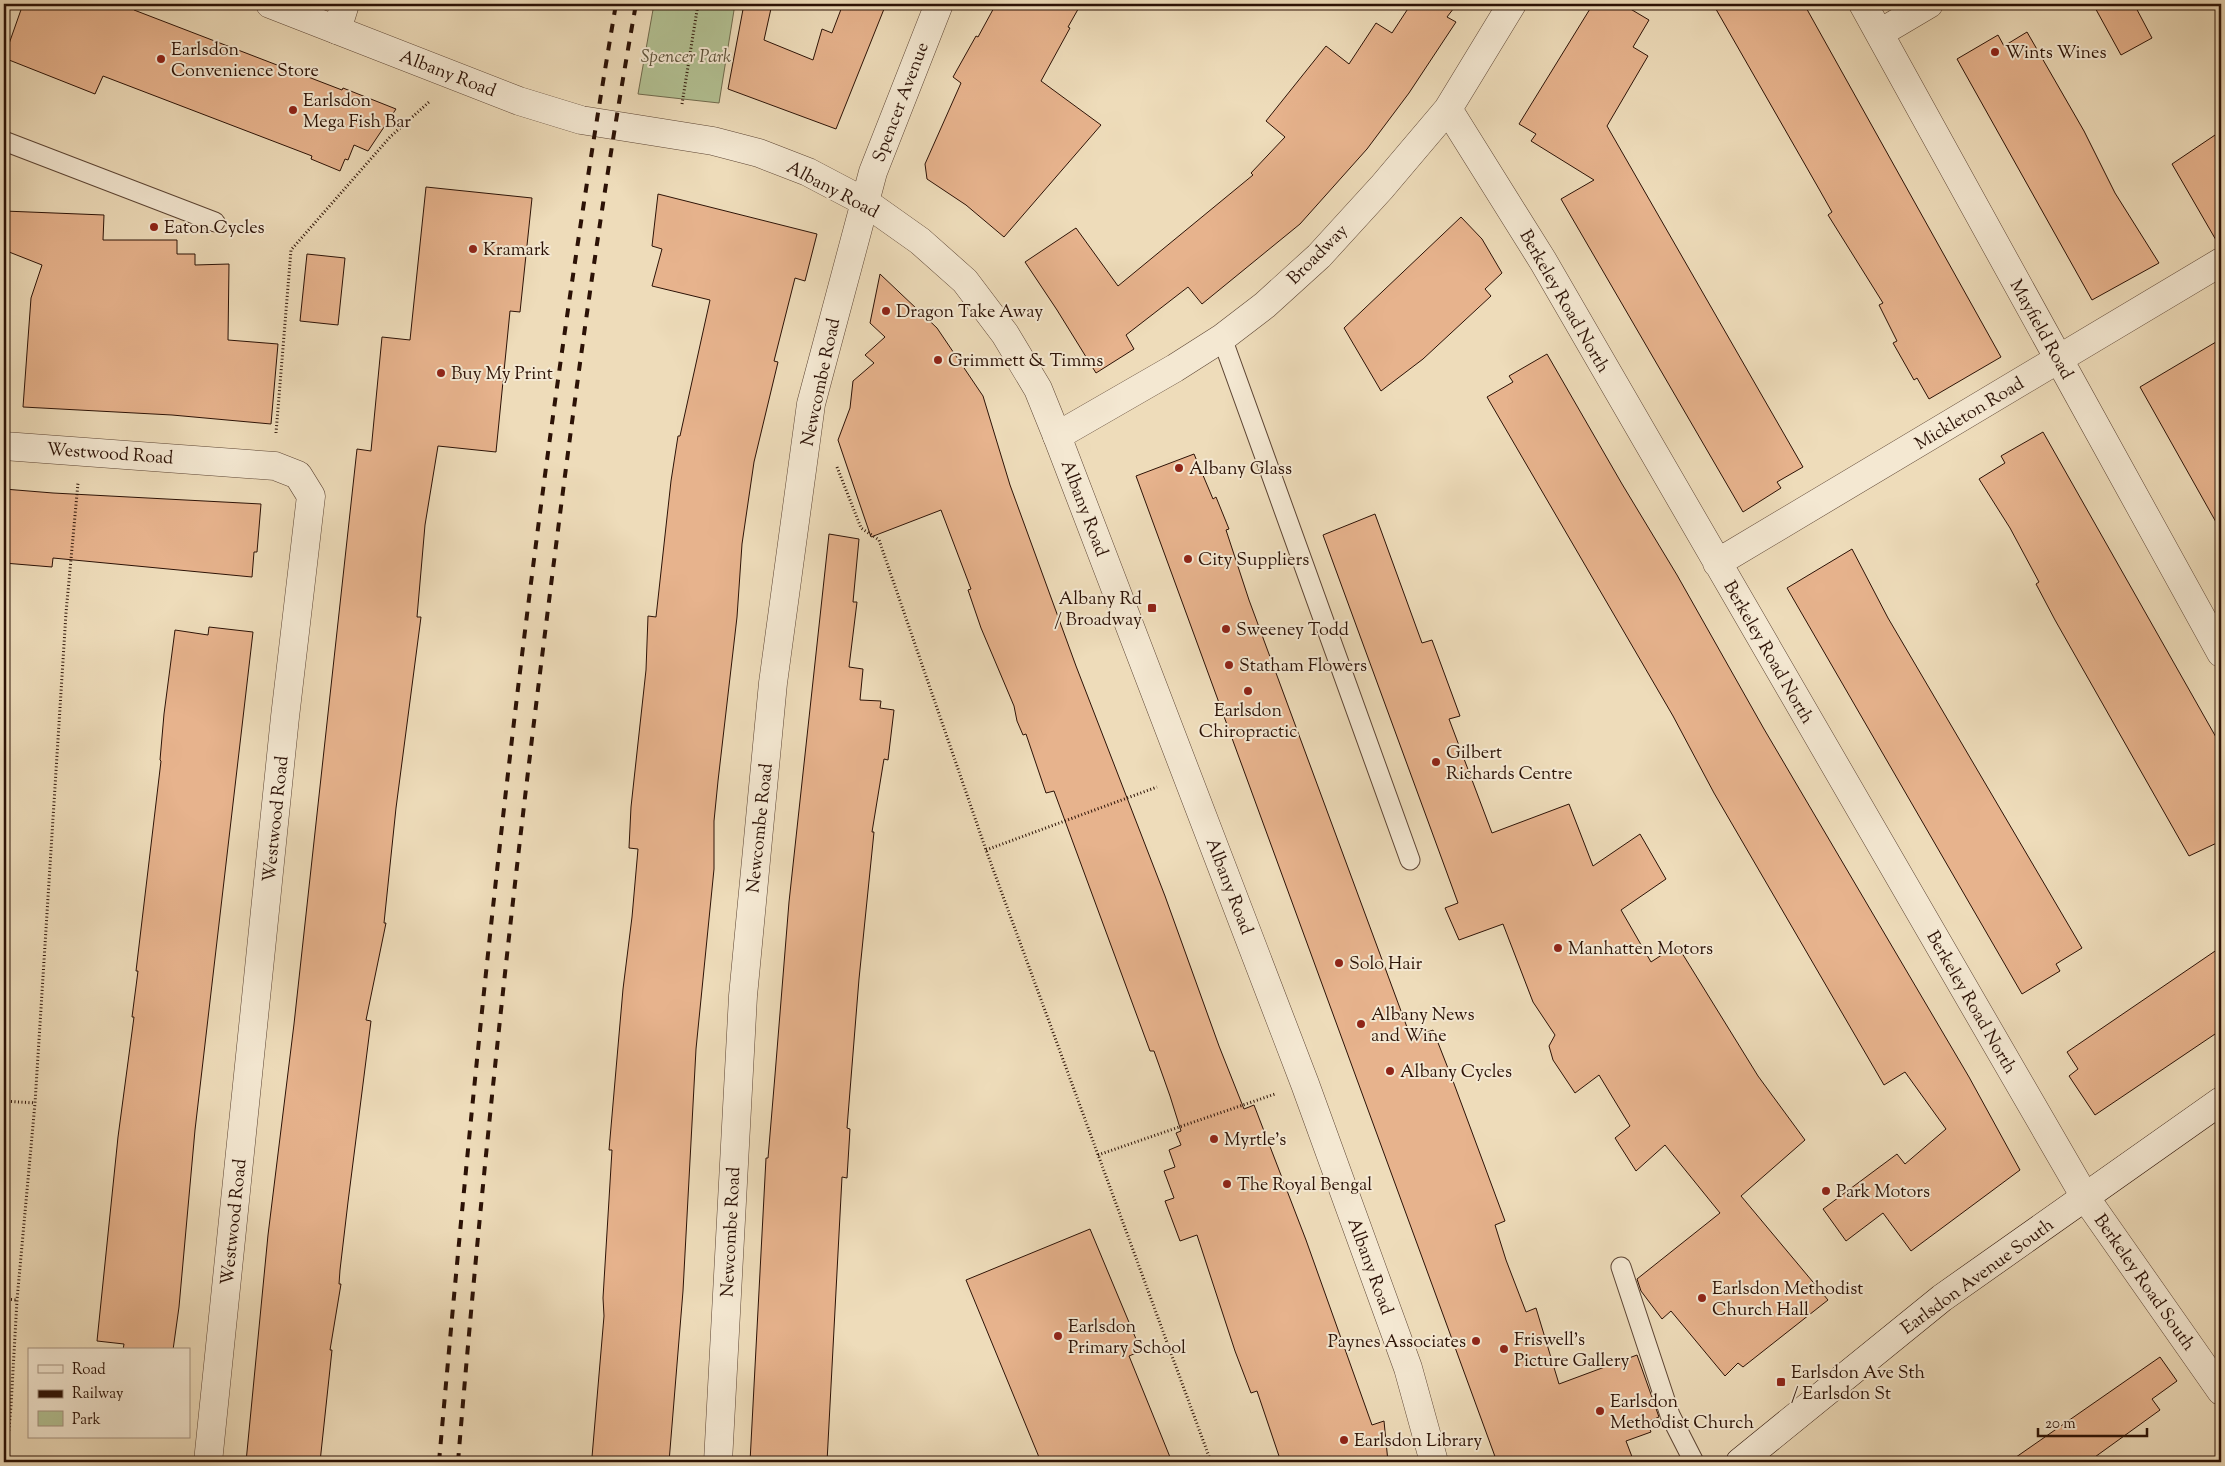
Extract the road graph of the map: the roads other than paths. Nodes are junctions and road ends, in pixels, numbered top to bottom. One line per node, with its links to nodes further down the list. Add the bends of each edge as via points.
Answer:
1 (270, 4): 7 (street, Albany Road)
2 (345, 4): 7 (street)
3 (939, 4): 11 (street, Spencer Avenue, via 891,123)
4 (1512, 4): 9 (street, Broadway)
5 (1863, 4): 8 (street, Mayfield Road)
6 (1929, 4): 8 (street)
7 (336, 30): 11 (street, Albany Road, via 562,115 713,141 759,154 808,172)
8 (1880, 33): 15 (street, Mayfield Road)
9 (1448, 109): 14 (street, Broadway, via 1319,256 1265,305); 18 (street, Berkeley Road North, via 1543,261)
10 (4, 141): 12 (lane)
11 (865, 202): 16 (street, Albany Road, via 920,241 965,281 1005,334 1038,389); 26 (street, Newcombe Road, via 812,404 774,683 743,996)
12 (215, 222)
13 (2221, 262): 15 (street, Mickleton Road)
14 (1222, 338): 16 (street, Broadway); 20 (lane)
15 (2058, 360): 18 (street, Mickleton Road); 19 (street, Mayfield Road)
16 (1057, 436): 27 (street, Albany Road, via 1305,1084 1408,1368)
17 (4, 446): 25 (street, Westwood Road, via 275,466 298,476 311,496)
18 (1717, 563): 22 (street, Berkeley Road North)
19 (2221, 653)
20 (1410, 860)
21 (2221, 1101): 22 (street, Earlsdon Avenue South)
22 (2085, 1197): 24 (street, Berkeley Road South); 29 (street, Earlsdon Avenue South, via 1942,1298)
23 (1621, 1267): 28 (lane, via 1670,1415)
24 (2221, 1391)
25 (208, 1462)
26 (718, 1462)
27 (1434, 1462)
28 (1694, 1462)
29 (1740, 1462)

